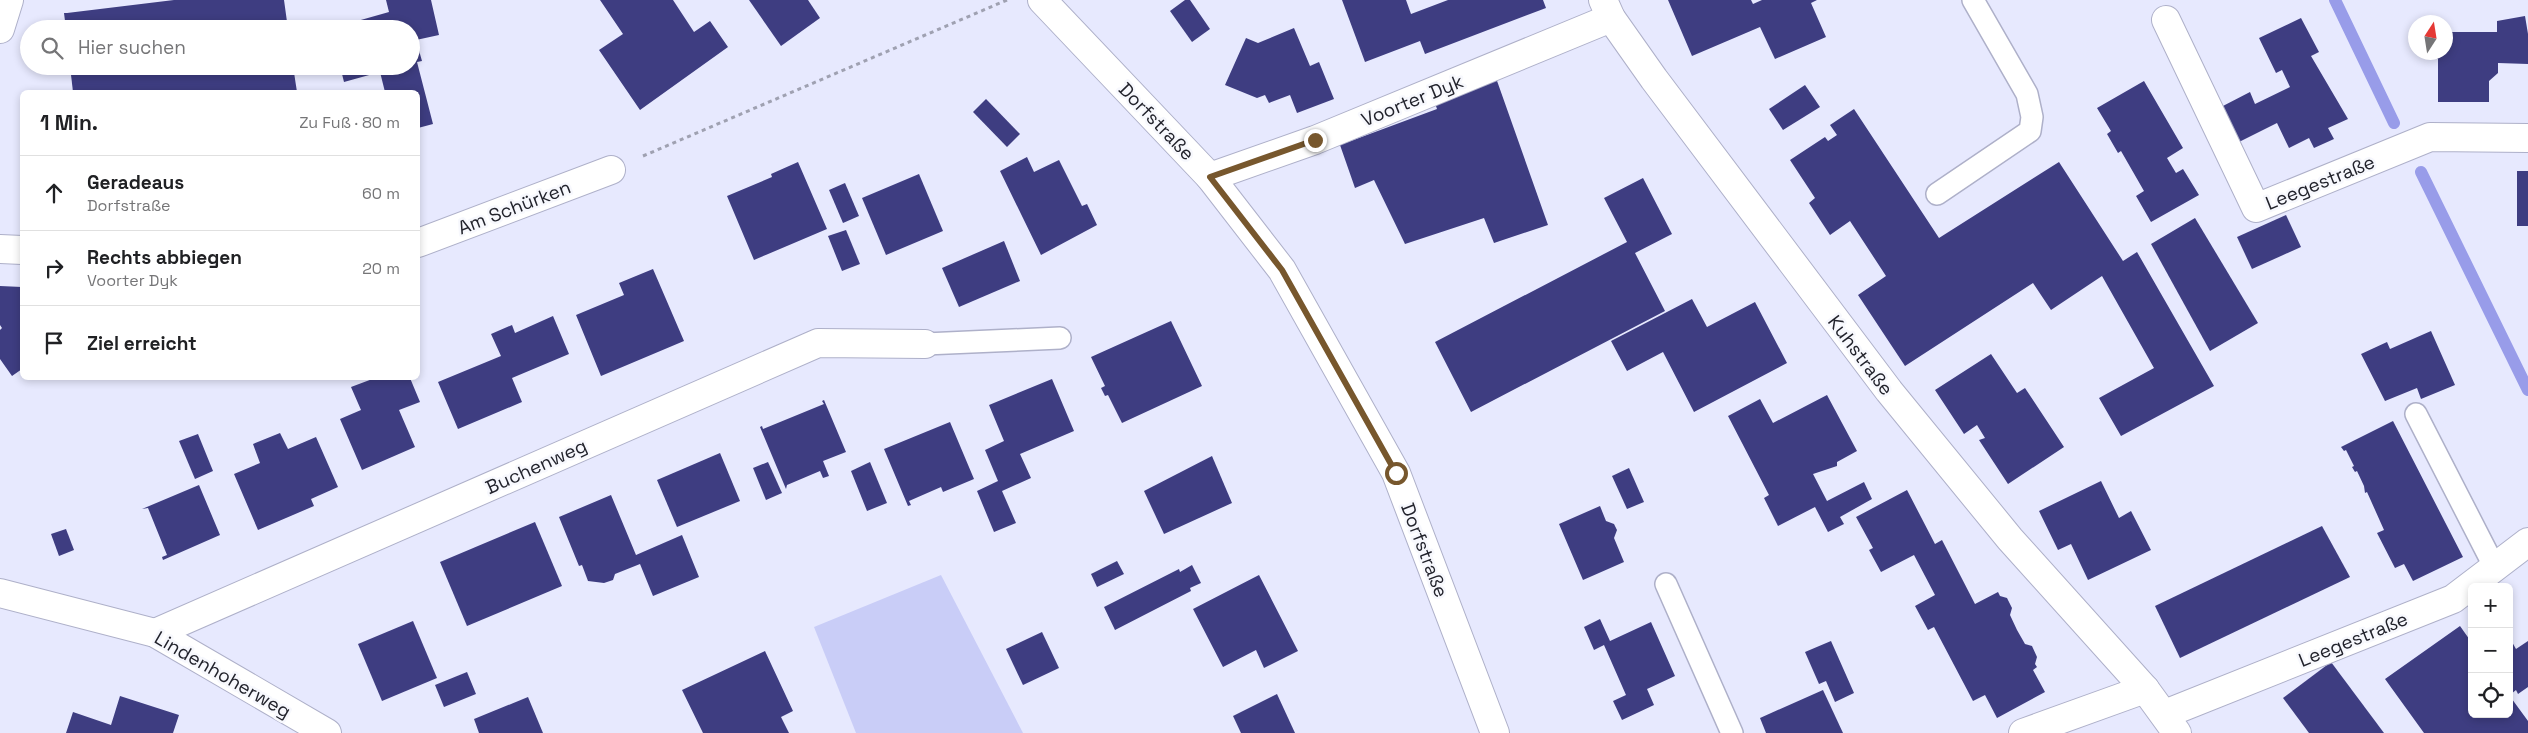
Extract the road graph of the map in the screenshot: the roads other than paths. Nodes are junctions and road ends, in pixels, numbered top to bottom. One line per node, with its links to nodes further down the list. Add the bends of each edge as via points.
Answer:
1 (9, 0): 6 (street)
2 (1042, 0): 9 (street, Dorfstraße)
3 (1973, 0): 10 (lane, via 2027,94 2032,117 2030,131)
4 (1607, 9): 9 (street, Voorter Dyk, via 1315,140); 22 (street, Kuhstraße, via 1654,79 1888,392 2010,539)
5 (2166, 20): 7 (street, Leegestraße, via 2256,208 2430,137)
6 (0, 29)
7 (2528, 138)
8 (611, 170): 11 (street, Am Schürken)
9 (1210, 177): 25 (street, Dorfstraße, via 1282,270 1396,473)
10 (1937, 194)
11 (420, 242)
12 (0, 249): 13 (street)
13 (20, 250)
14 (1060, 338): 15 (lane)
15 (926, 344): 21 (street, Buchenweg, via 818,343)
16 (2416, 414): 18 (lane)
17 (2528, 542): 18 (street, Leegestraße)
18 (2495, 568): 23 (street, Leegestraße, via 2453,599)
19 (1666, 584): 26 (lane)
20 (0, 593): 21 (street, Lindenhoherweg)
21 (156, 633): 24 (street, Lindenhoherweg)
22 (2145, 690): 23 (street, Kuhstraße); 27 (street)
23 (2171, 724)
24 (327, 733)
25 (1495, 733)
26 (1732, 733)
27 (2023, 733)

